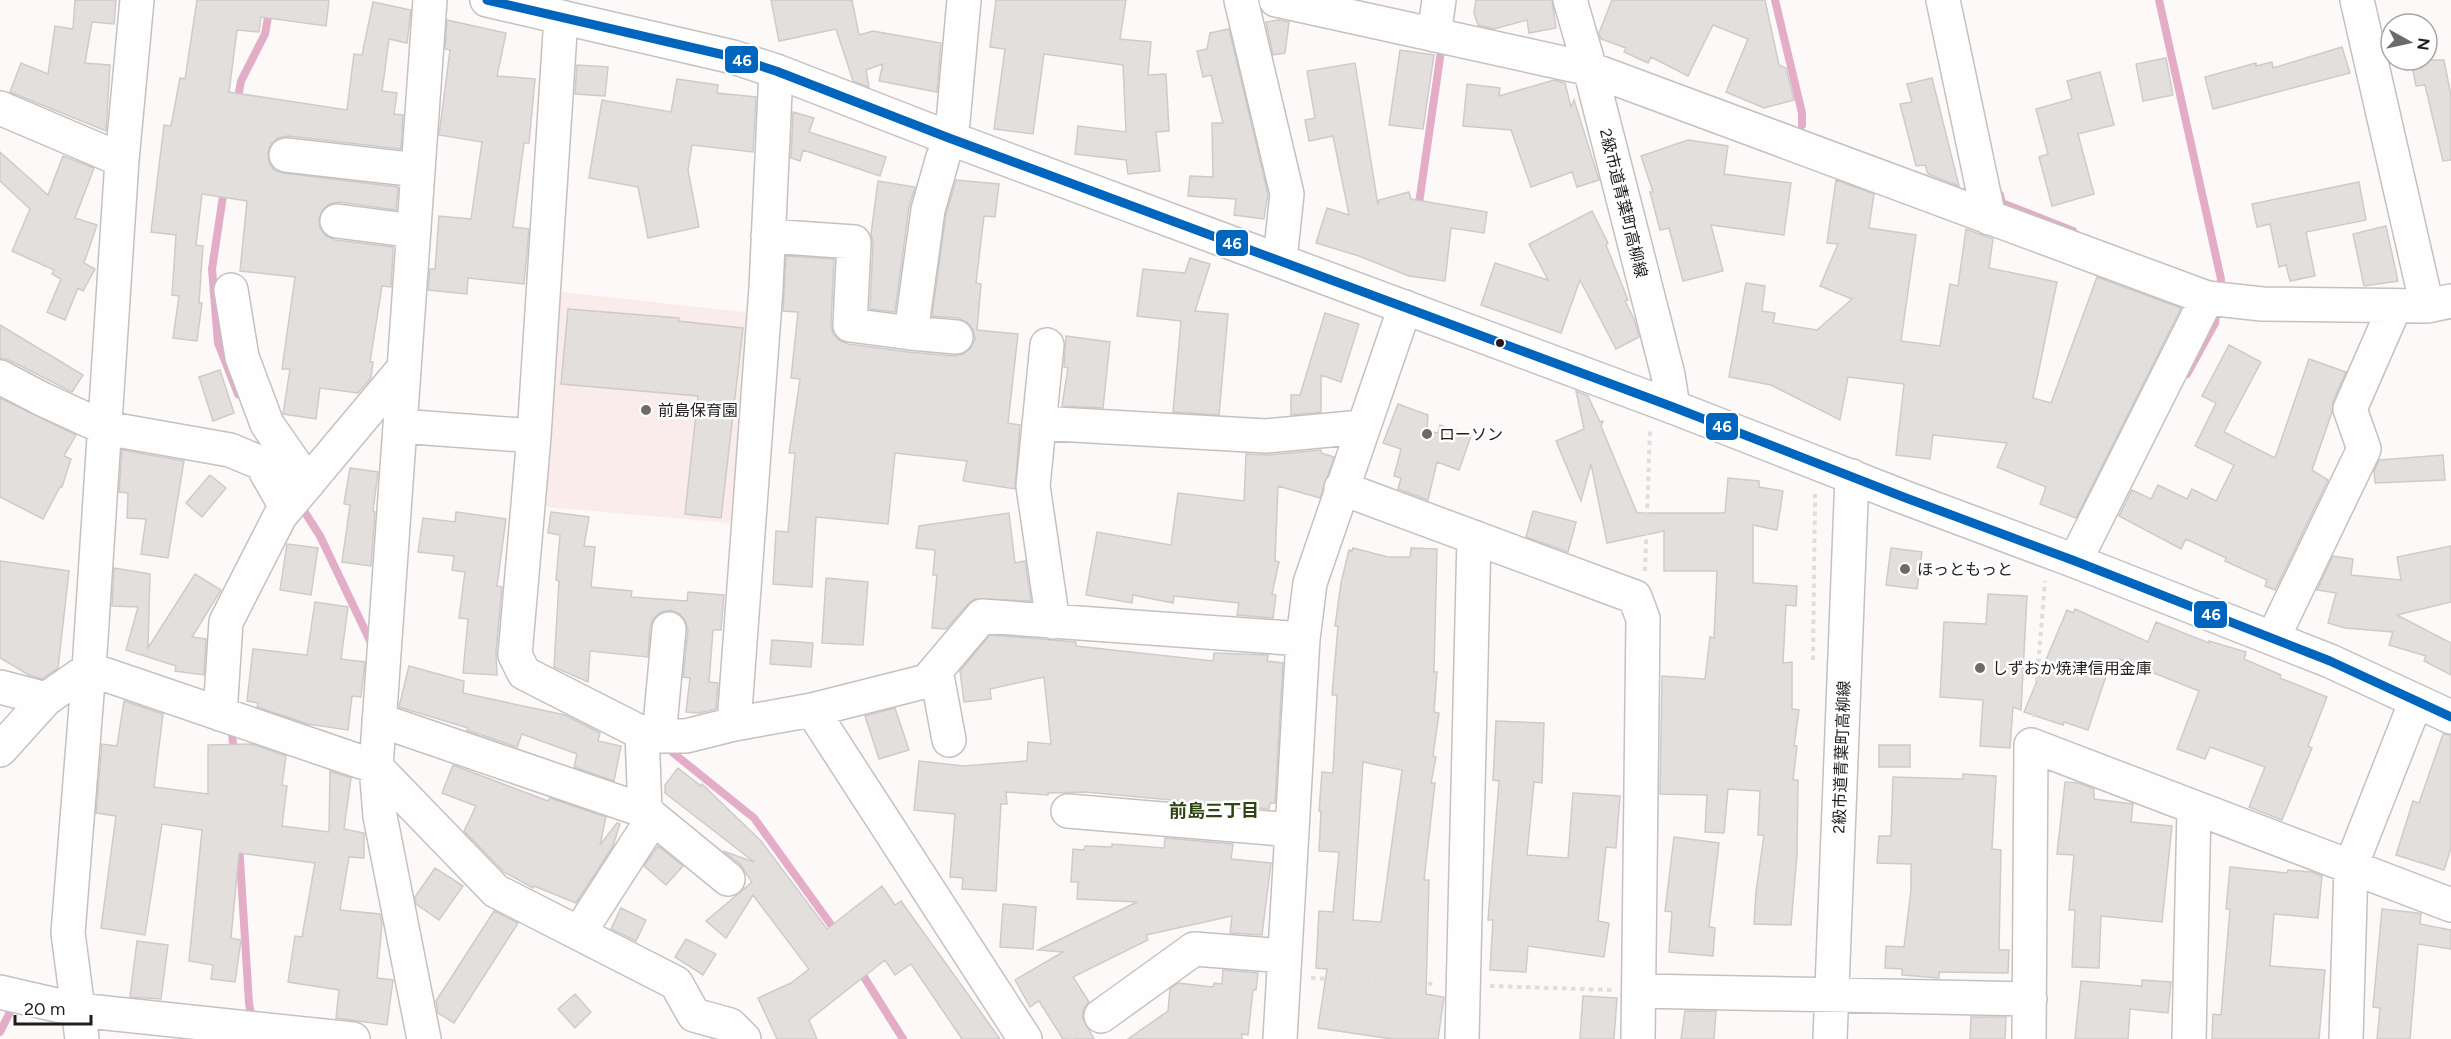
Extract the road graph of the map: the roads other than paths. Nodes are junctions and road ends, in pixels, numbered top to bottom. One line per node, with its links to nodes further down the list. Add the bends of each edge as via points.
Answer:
1 (137, 0): 18 (street)
2 (430, 0): 19 (street)
3 (487, 0): 11 (street)
4 (964, 0): 16 (street, via 953,122)
5 (1241, 0): 24 (street, via 1287,194)
6 (1276, 0): 12 (street)
7 (1439, 0): 12 (street)
8 (1570, 0): 13 (street, 2級市道青葉町高柳線)
9 (1943, 0): 20 (street)
10 (2357, 0): 27 (street)
11 (561, 17): 14 (street, via 726,55); 39 (street)
12 (1434, 35): 13 (street)
13 (1590, 69): 20 (street); 34 (street, 2級市道青葉町高柳線, via 1668,375)
14 (776, 71): 16 (street); 23 (street)
15 (0, 108): 18 (street)
16 (946, 148): 24 (street); 29 (street, via 928,210)
17 (286, 155): 19 (street)
18 (122, 160): 38 (street)
19 (418, 170): 22 (street)
20 (1989, 218): 26 (street)
21 (337, 221): 22 (street)
22 (414, 231): 32 (street)
23 (768, 236): 29 (street, via 854,242 850,325); 58 (street)
24 (1280, 259): 28 (street)
25 (231, 290): 42 (street, via 242,357)
26 (2207, 298): 27 (street, via 2262,304); 44 (street)
27 (2424, 304): 47 (street, via 2350,409 2364,449)
28 (1405, 307): 34 (street); 37 (street)
29 (911, 333): 30 (street)
30 (956, 337)
31 (1047, 345): 35 (street)
32 (404, 368): 36 (street); 42 (street)
33 (0, 377): 38 (street)
34 (1662, 416): 40 (street)
35 (1039, 423): 37 (street, via 1266,436); 45 (street, via 1033,486)
36 (400, 426): 39 (street); 57 (street)
37 (1362, 427): 41 (street)
38 (105, 428): 42 (street, via 230,450 261,462); 49 (street)
39 (534, 436): 59 (street, via 515,655 524,673)
40 (1852, 476): 44 (street); 74 (street, 2級市道青葉町高柳線)
41 (1341, 488): 43 (street); 48 (street, via 1310,583)
42 (296, 495): 55 (street, via 226,622)
43 (1474, 537): 72 (street, via 1635,597 1643,619); 84 (street)
44 (2061, 565): 47 (street)
45 (1053, 622): 48 (street); 50 (street, via 981,616)
46 (669, 628): 59 (street)
47 (2273, 638): 53 (street)
48 (1303, 639): 66 (street)
49 (89, 669): 52 (street); 55 (street); 77 (street, via 68,933)
50 (936, 670): 54 (street, via 927,681); 60 (street)
51 (0, 687): 52 (street)
52 (46, 699): 61 (street)
53 (2416, 701): 56 (street); 67 (street)
54 (812, 710): 58 (street); 82 (street)
55 (220, 714): 62 (street)
56 (2451, 717)
57 (380, 720): 62 (street); 64 (street)
58 (734, 724): 59 (street, via 686,736)
59 (651, 735): 64 (street)
60 (949, 740)
61 (0, 750)
62 (376, 767): 70 (street, via 496,891); 80 (street, via 380,816)
63 (2194, 807): 67 (street); 75 (street, via 2031,745); 88 (street)
64 (645, 811): 68 (street); 70 (street, via 648,826)
65 (1068, 811): 66 (street)
66 (1292, 830): 71 (street)
67 (2351, 866): 69 (street); 89 (street)
68 (728, 879)
69 (2451, 905)
70 (579, 933): 78 (street, via 676,983)
71 (1283, 967): 76 (street, via 1194,949); 83 (street)
72 (1640, 991): 74 (street); 85 (street)
73 (0, 992): 77 (street)
74 (1831, 994): 75 (street); 86 (street, 2級市道青葉町高柳線)
75 (2030, 999): 87 (street)
76 (1101, 1016)
77 (80, 1024): 79 (street)
78 (693, 1027): 81 (street, via 730,1025)
79 (353, 1039)
80 (424, 1039)
81 (744, 1039)
82 (1025, 1039)
83 (1280, 1039)
84 (1462, 1039)
85 (1638, 1039)
86 (1830, 1039)
87 (2029, 1039)
88 (2189, 1039)
89 (2346, 1039)

